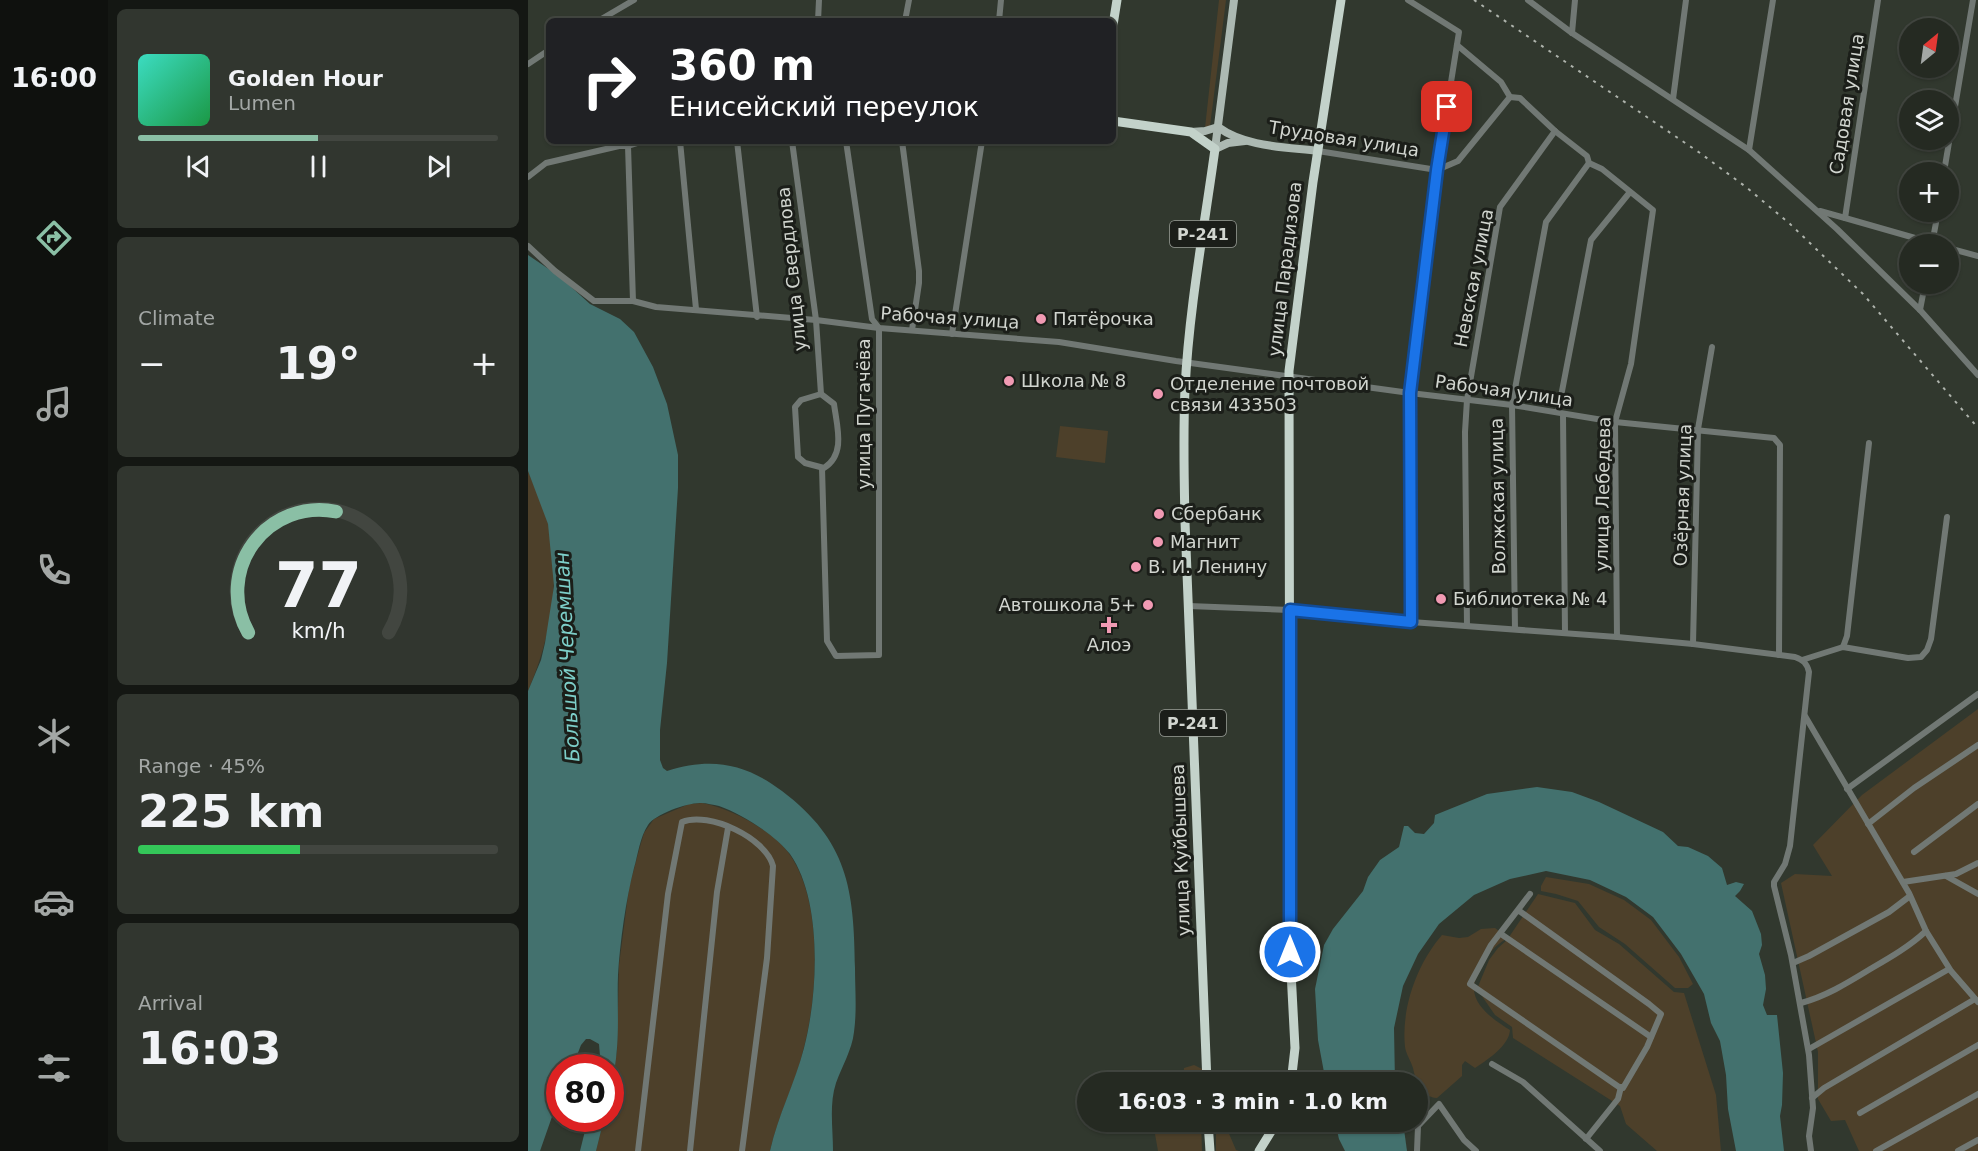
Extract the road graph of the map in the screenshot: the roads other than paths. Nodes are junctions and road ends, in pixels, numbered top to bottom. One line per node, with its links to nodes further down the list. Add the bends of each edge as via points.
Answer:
1 (634, 0): 15 (street)
2 (819, 0): 16 (street)
3 (909, 0): 17 (street)
4 (1001, 0): 18 (street)
5 (1117, 0): 19 (highway)
6 (1234, 0): 27 (main road)
7 (1341, 0): 41 (highway, улица Парадизова)
8 (1408, 0): 21 (street, via 1459,32)
9 (1528, 0): 20 (street)
10 (1575, 0): 20 (street)
11 (1686, 0): 25 (street)
12 (1773, 0): 40 (street)
13 (1878, 0): 48 (street, Садовая улица)
14 (1973, 0): 42 (street)
15 (603, 18)
16 (818, 18)
17 (906, 18)
18 (999, 18)
19 (1114, 18)
20 (1572, 33): 25 (street)
21 (1457, 45): 24 (street, via 1501,82); 44 (street)
22 (546, 52): 23 (street)
23 (528, 64)
24 (1510, 97): 28 (street, via 1520,98); 44 (street, via 1458,161)
25 (1673, 99): 40 (street)
26 (1116, 121): 29 (highway)
27 (1218, 127): 29 (main road); 30 (main road); 39 (main road)
28 (1555, 131): 43 (street, via 1587,156); 68 (street, Невская улица, via 1500,207)
29 (1191, 132): 39 (highway)
30 (1246, 141): 39 (main road); 41 (main road, Трудовая улица)
31 (634, 144): 38 (street)
32 (680, 144): 55 (street)
33 (737, 144): 57 (street)
34 (792, 144): 58 (street, улица Свердлова)
35 (846, 144): 59 (street, улица Пугачёва, via 872,319)
36 (902, 144): 60 (street, via 919,271)
37 (982, 144): 61 (street)
38 (628, 146): 45 (street, via 546,163); 54 (street)
39 (1215, 149): 63 (highway, улица Куйбышева / Р-241)
40 (1749, 150): 47 (street)
41 (1318, 151): 44 (street, Трудовая улица); 65 (highway, улица Парадизова)
42 (1946, 162)
43 (1589, 164): 46 (street, via 1602,169); 69 (street, Волжская улица, via 1546,222)
44 (1437, 170): 66 (street)
45 (528, 177)
46 (1630, 192): 70 (street, via 1591,240); 71 (street, улица Лебедева, via 1653,210 1630,364)
47 (1813, 208): 48 (street); 56 (street)
48 (1845, 215): 49 (street)
49 (1903, 234)
50 (528, 246): 54 (street, Рабочая улица, via 594,301)
51 (1959, 251): 52 (street)
52 (1978, 256)
53 (1923, 294): 56 (street)
54 (633, 301): 55 (street, Рабочая улица, via 656,307)
55 (696, 309): 57 (street, Рабочая улица)
56 (1920, 310): 64 (street)
57 (757, 317): 58 (street, Рабочая улица)
58 (816, 320): 59 (street, Рабочая улица); 67 (street, улица Свердлова)
59 (879, 328): 60 (street, Рабочая улица); 74 (street, улица Пугачёва, via 879,655 836,656 826,641)
60 (912, 330): 61 (street, Рабочая улица)
61 (952, 334): 63 (street, Рабочая улица, via 1059,342)
62 (1712, 347): 72 (street, Озёрная улица)
63 (1187, 362): 65 (street, Рабочая улица); 76 (highway, улица Куйбышева / Р-241, via 1184,439)
64 (1978, 375)
65 (1289, 376): 66 (street, Рабочая улица); 77 (highway, улица Парадизова)
66 (1410, 393): 68 (street, Рабочая улица); 78 (street)
67 (821, 394): 74 (street, улица Свердлова, via 834,404 839,450 832,463); 74 (street, via 801,400 795,407 798,457)
68 (1467, 400): 69 (street, Рабочая улица); 79 (street, Невская улица)
69 (1512, 405): 70 (street, Рабочая улица); 80 (street, Волжская улица)
70 (1560, 413): 71 (street, Рабочая улица); 81 (street)
71 (1615, 422): 72 (street, Рабочая улица); 82 (street, улица Лебедева)
72 (1698, 429): 83 (street, Озёрная улица); 85 (street, Рабочая улица, via 1774,438 1780,445)
73 (1869, 443): 84 (street)
74 (822, 468)
75 (1947, 517): 84 (street, via 1927,650 1921,657 1908,658)
76 (1189, 606): 77 (street); 112 (highway, улица Куйбышева / Р-241)
77 (1290, 610): 78 (street); 113 (highway, улица Парадизова)
78 (1411, 622): 79 (street)
79 (1467, 626): 80 (street)
80 (1515, 629): 81 (street)
81 (1564, 633): 82 (street)
82 (1617, 637): 83 (street)
83 (1693, 644): 85 (street)
84 (1844, 647): 86 (street)
85 (1779, 656): 86 (street)
86 (1802, 660): 88 (street, via 1809,672)
87 (1978, 694): 90 (street)
88 (1805, 715): 90 (street); 104 (street, via 1790,846 1774,882)
89 (1978, 745): 92 (street)
90 (1847, 789): 92 (street)
91 (1978, 804): 94 (street)
92 (1868, 824): 97 (street)
93 (728, 828): 122 (street, via 696,818 682,822 668,894); 123 (street, via 717,892); 124 (street, via 766,850 774,878)
94 (1914, 852)
95 (1978, 863): 96 (street)
96 (1946, 876): 97 (street); 99 (street)
97 (1902, 882): 100 (street)
98 (1530, 894): 101 (street)
99 (1978, 894)
100 (1910, 897): 102 (street); 104 (street)
101 (1518, 910): 103 (street); 108 (street, via 1658,1010 1661,1014)
102 (1926, 932): 105 (street); 107 (street, via 1840,987)
103 (1501, 934): 108 (street); 114 (street, via 1470,984)
104 (1793, 963): 107 (street)
105 (1949, 969): 106 (street); 110 (street)
106 (1977, 1001): 116 (street)
107 (1801, 1003): 110 (street)
108 (1651, 1037): 114 (street)
109 (1978, 1045): 117 (street)
110 (1809, 1049): 116 (street)
111 (1492, 1064): 120 (street, via 1523,1082)
112 (1207, 1072)
113 (1292, 1072)
114 (1621, 1087): 120 (street, via 1614,1106)
115 (1978, 1094): 131 (street)
116 (1812, 1098): 130 (street)
117 (1860, 1113)
118 (1209, 1132): 125 (highway)
119 (1270, 1132): 126 (highway)
120 (1586, 1139): 129 (street)
121 (1978, 1140): 132 (street)
122 (638, 1151)
123 (690, 1151)
124 (742, 1151)
125 (1210, 1151)
126 (1258, 1151)
127 (1417, 1151): 128 (street, via 1418,1126 1439,1104)
128 (1476, 1151)
129 (1600, 1151)
130 (1811, 1151)
131 (1876, 1151)
132 (1958, 1151)

